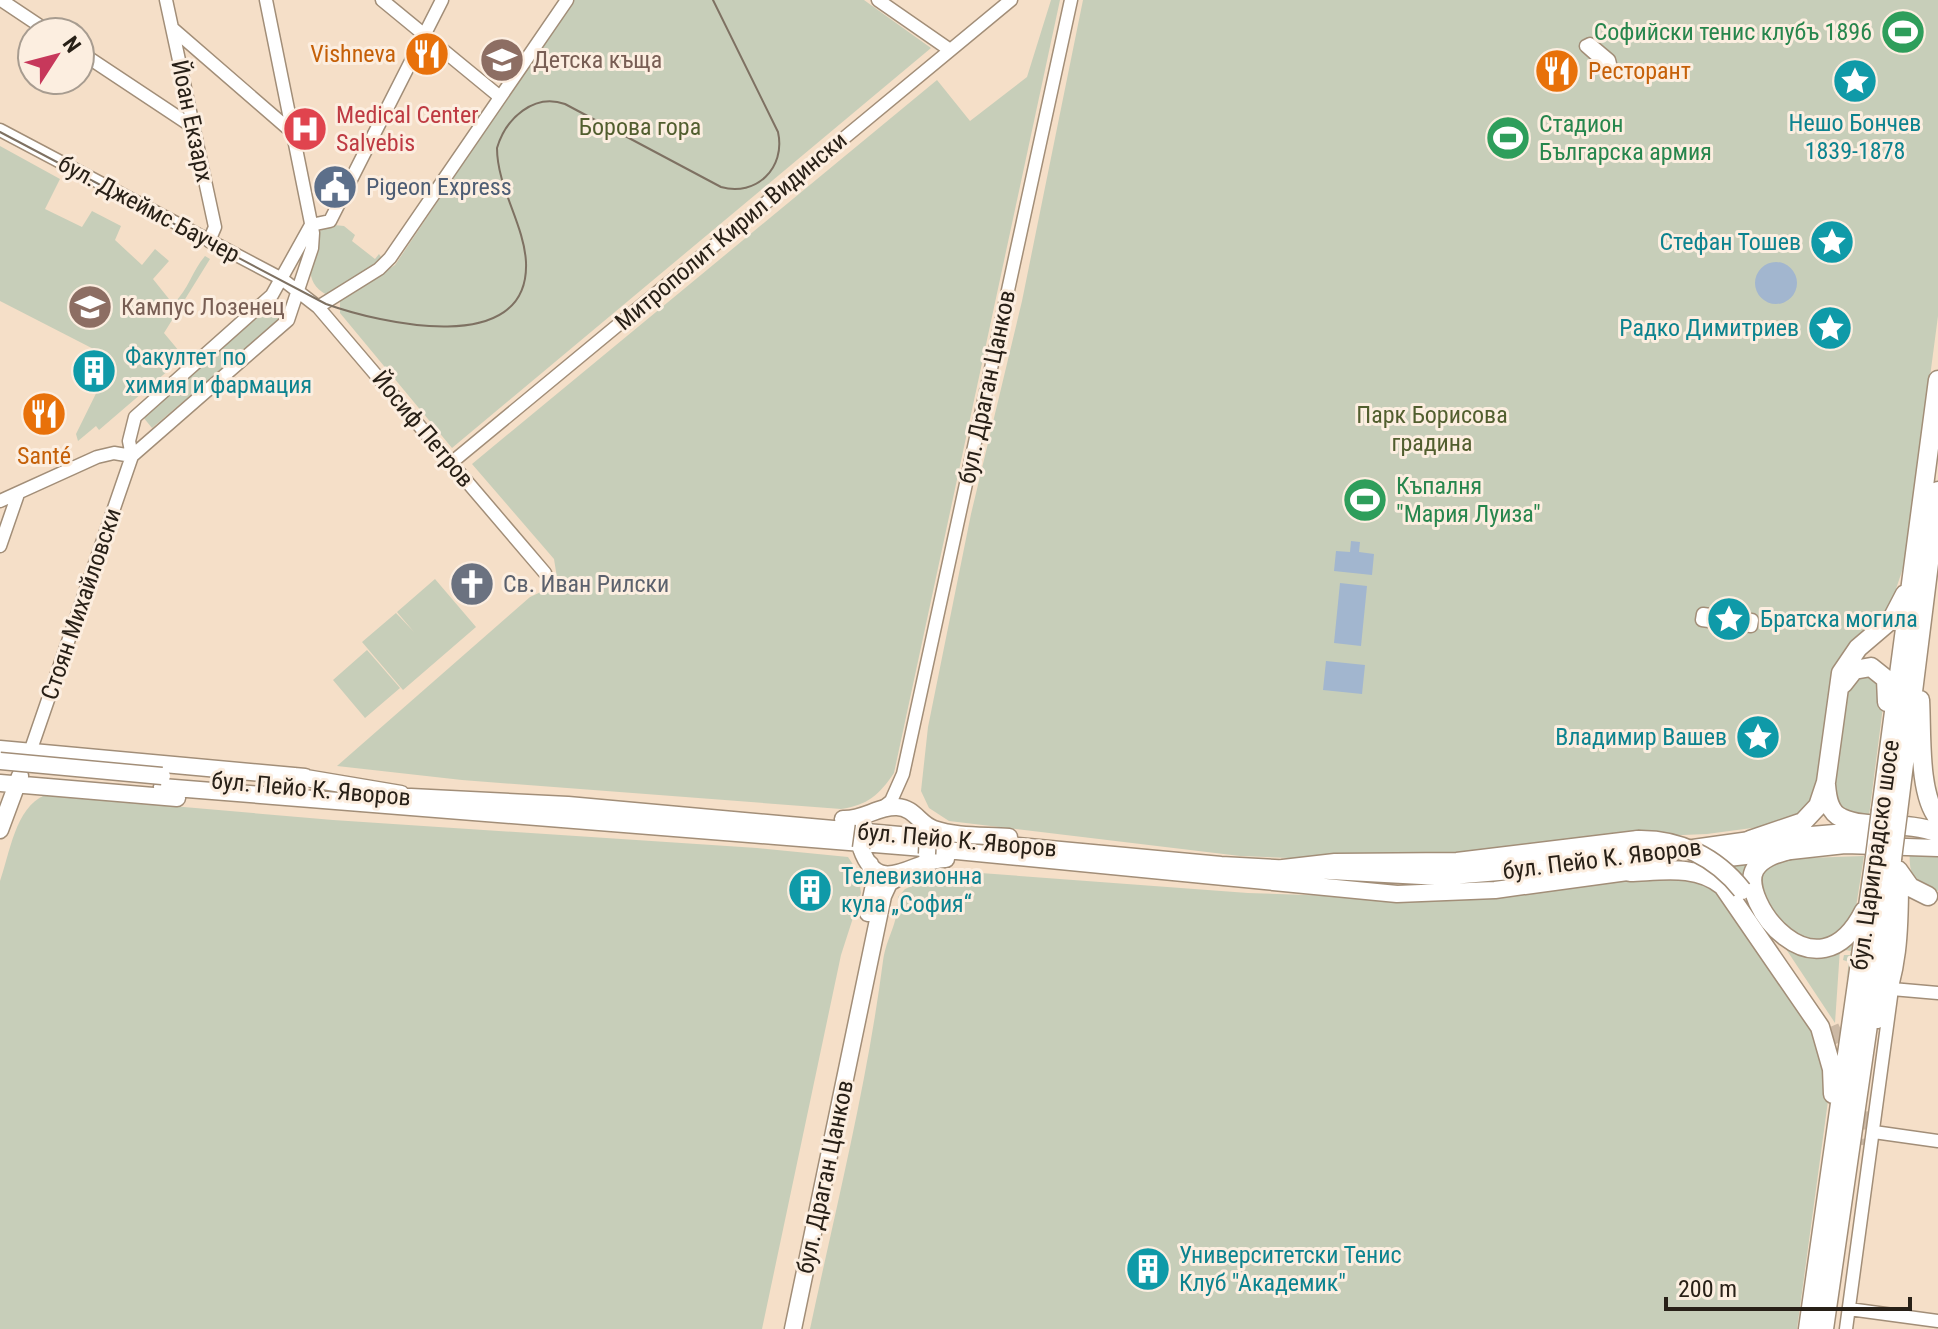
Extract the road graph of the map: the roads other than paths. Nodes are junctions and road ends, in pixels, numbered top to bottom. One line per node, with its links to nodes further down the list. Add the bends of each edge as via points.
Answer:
1 (1, 0): 10 (street)
2 (166, 0): 11 (street, Йоан Екзарх)
3 (266, 0): 18 (street)
4 (382, 0): 12 (street)
5 (442, 0): 12 (street)
6 (567, 0): 15 (street)
7 (878, 0): 13 (street)
8 (1011, 0): 13 (street, Митрополит Кирил Видински)
9 (1071, 0): 42 (street, бул. Драган Цанков)
10 (25, 16)
11 (172, 28): 16 (street, Йоан Екзарх); 18 (street)
12 (424, 35): 15 (street); 19 (street, via 330,221)
13 (950, 50): 26 (street, Митрополит Кирил Видински)
14 (96, 63): 16 (street)
15 (500, 97): 23 (street, via 390,258)
16 (193, 127): 20 (street, Йоан Екзарх, via 215,227)
17 (0, 130): 20 (street, бул. Джеймс Баучер)
18 (292, 132): 19 (street)
19 (311, 225): 21 (street, Стоян Михайловски); 22 (street, via 312,248)
20 (209, 241): 21 (street, бул. Джеймс Баучер)
21 (282, 279): 22 (street, бул. Джеймс Баучер); 25 (street, Стоян Михайловски, via 255,311 135,417 129,441)
22 (296, 290): 23 (street, Йосиф Петров); 25 (street, via 288,320)
23 (318, 307): 26 (street, Йосиф Петров)
24 (1938, 380): 33 (highway, бул. Цариградско шосе)
25 (132, 456): 28 (street, via 97,457); 39 (street, Стоян Михайловски)
26 (451, 463): 32 (street, Йосиф Петров)
27 (1938, 491): 34 (highway, бул. Цариградско шосе)
28 (18, 494): 29 (street); 30 (street)
29 (0, 501)
30 (0, 546)
31 (1938, 558): 34 (street, бул. Цариградско шосе)
32 (545, 573)
33 (1912, 573): 36 (highway, via 1892,619 1847,661); 37 (highway, бул. Цариградско шосе)
34 (1923, 607): 35 (highway, бул. Цариградско шосе)
35 (1918, 643): 50 (highway, бул. Цариградско шосе); 52 (highway, via 1922,752)
36 (1837, 698): 37 (highway, via 1854,670 1878,670 1887,683); 45 (highway)
37 (1889, 746): 50 (highway, бул. Цариградско шосе)
38 (0, 749): 39 (main road)
39 (30, 752): 43 (main road); 46 (main road)
40 (0, 761): 44 (main road, бул. Пейо К. Яворов, bridge)
41 (0, 772): 44 (main road, бул. Пейо К. Яворов)
42 (903, 774): 51 (street, бул. Драган Цанков, via 891,801); 54 (street, бул. Драган Цанков, via 906,797)
43 (294, 776): 47 (main road); 48 (main road)
44 (162, 782): 48 (main road, бул. Пейо К. Яворов)
45 (1826, 782): 56 (highway, via 1831,809 1842,819 1913,825); 57 (highway, via 1808,818)
46 (8, 784): 49 (main road); 55 (main road)
47 (509, 797): 48 (main road); 51 (main road, via 634,801 827,819)
48 (423, 804): 49 (main road); 53 (main road); 64 (main road, бул. Пейо К. Яворов, via 568,805)
49 (290, 808): 53 (main road)
50 (1890, 811): 61 (highway, бул. Цариградско шосе, bridge)
51 (872, 817): 54 (main road, via 899,807); 60 (main road, bridge)
52 (1938, 818)
53 (507, 823): 60 (main road, via 852,851)
54 (923, 823): 63 (main road, bridge, via 927,854); 64 (main road, via 947,831 1195,857)
55 (0, 830)
56 (1938, 834): 57 (main road, бул. Пейо К. Яворов, via 1853,829)
57 (1750, 840): 62 (main road, бул. Пейо К. Яворов, via 1467,875)
58 (1938, 848): 61 (main road, бул. Пейо К. Яворов)
59 (1792, 849): 61 (main road, бул. Пейо К. Яворов); 65 (main road, бул. Пейо К. Яворов); 67 (highway, via 1762,861 1752,882 1756,897 1788,940 1813,949 1837,944 1855,928)
60 (866, 857): 63 (main road, via 886,874); 71 (main road, бул. Драган Цанков, via 874,885 859,967)
61 (1889, 859): 66 (highway, via 1910,887); 67 (highway, бул. Цариградско шосе); 68 (highway); 73 (highway, бул. Цариградско шосе)
62 (1283, 869): 64 (main road, бул. Пейо К. Яворов); 72 (highway, bridge, via 1457,862 1664,841 1724,869)
63 (909, 872): 64 (main road, via 943,859 1195,881); 71 (main road, бул. Драган Цанков, via 889,883 883,896)
64 (1220, 872): 65 (main road, бул. Пейо К. Яворов, via 1397,894 1443,894)
65 (1630, 872): 76 (highway, via 1687,870 1718,881 1814,1018 1832,1069)
66 (1933, 896): 68 (highway, via 1910,900)
67 (1869, 901): 76 (highway, бул. Цариградско шосе)
68 (1899, 921): 69 (highway)
69 (1892, 989): 70 (street); 73 (highway); 74 (street, бул. Цариградско шосе)
70 (1938, 993)
71 (856, 1026): 79 (main road, бул. Драган Цанков)
72 (1830, 1027)
73 (1868, 1039): 81 (highway, бул. Цариградско шосе)
74 (1868, 1139): 75 (street); 77 (street, бул. Цариградско шосе); 82 (highway)
75 (1938, 1141)
76 (1830, 1173): 80 (highway, бул. Цариградско шосе)
77 (1849, 1309): 78 (street); 83 (street, бул. Цариградско шосе)
78 (1938, 1321)
79 (793, 1329)
80 (1808, 1329)
81 (1824, 1329)
82 (1836, 1329)
83 (1846, 1329)

